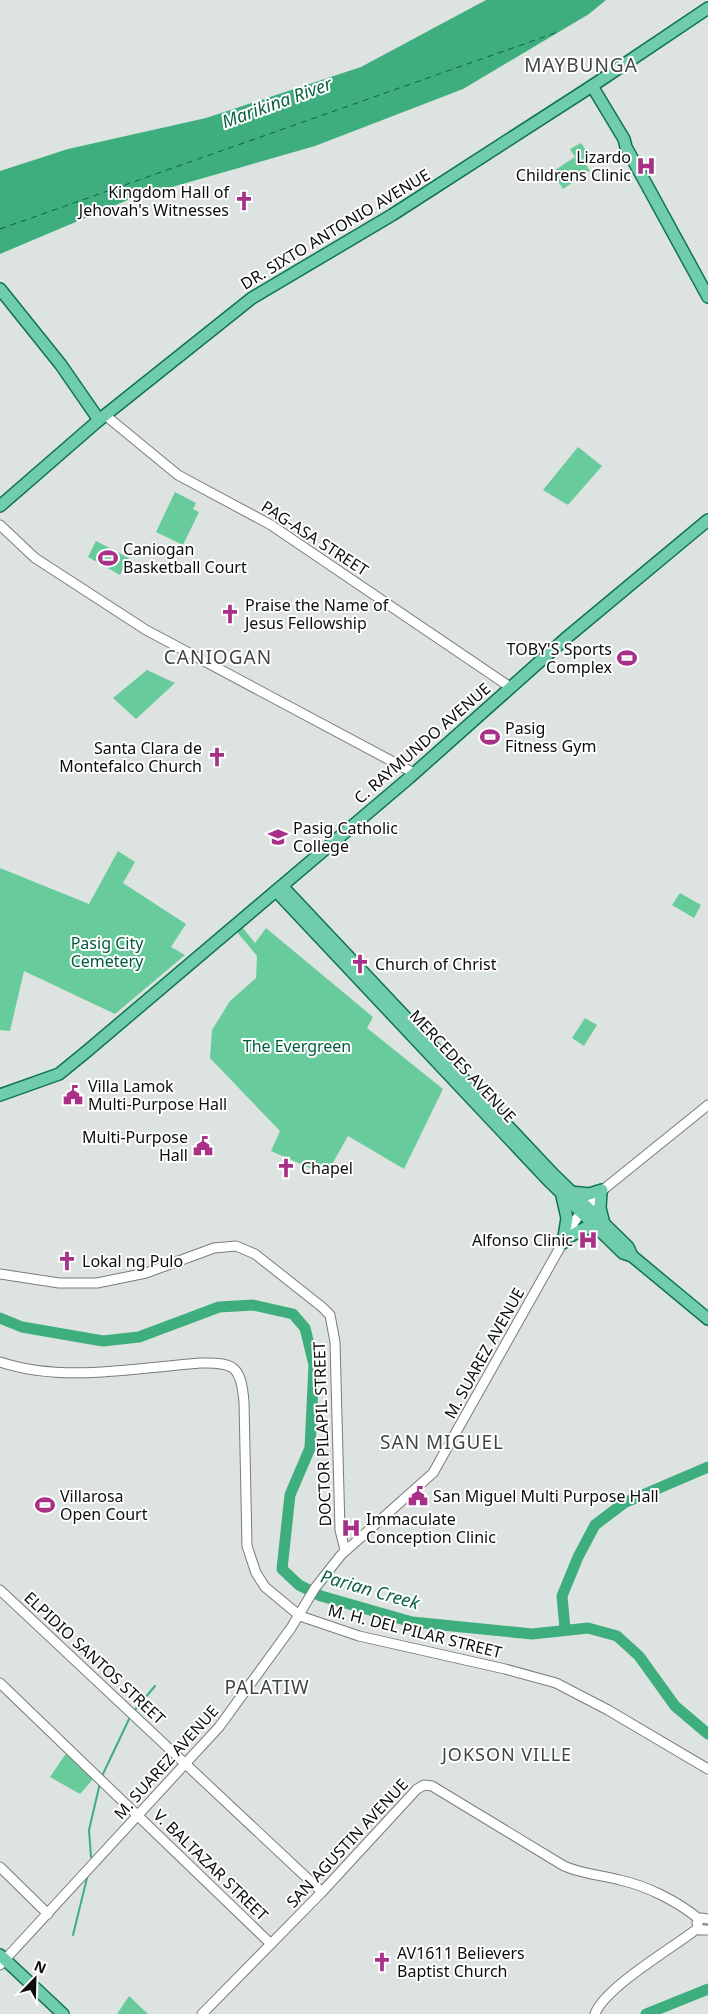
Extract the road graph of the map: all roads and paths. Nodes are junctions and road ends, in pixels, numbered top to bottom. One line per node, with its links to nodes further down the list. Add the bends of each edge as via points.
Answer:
1 (708, 8): 2 (main road, DR. SIXTO ANTONIO AVENUE)
2 (589, 88): 4 (main road, via 617,143 626,148); 5 (main road, DR. SIXTO ANTONIO AVENUE, via 392,215 252,298)
3 (0, 289): 5 (main road)
4 (708, 297)
5 (102, 418): 6 (main road, DR. SIXTO ANTONIO AVENUE); 9 (street, PAG-ASA STREET, via 178,475 270,525)
6 (0, 506)
7 (708, 520): 9 (main road, C. RAYMUNDO AVENUE)
8 (0, 525): 10 (street, via 35,558 146,630)
9 (510, 687): 10 (main road, C. RAYMUNDO AVENUE)
10 (414, 774): 11 (main road, C. RAYMUNDO AVENUE)
11 (279, 888): 12 (main road, C. RAYMUNDO AVENUE); 17 (main road, MERCEDES AVENUE)
12 (88, 1049): 13 (main road, C. RAYMUNDO AVENUE, via 83,1049 45,1074); 14 (main road, C. RAYMUNDO AVENUE, via 59,1074)
13 (0, 1091)
14 (0, 1095)
15 (708, 1105): 16 (street, M. SUAREZ AVENUE)
16 (602, 1191): 17 (main road); 18 (street, M. SUAREZ AVENUE); 19 (main road)
17 (566, 1193): 18 (main road, MERCEDES AVENUE); 20 (main road)
18 (584, 1210): 19 (main road, MERCEDES AVENUE); 20 (street, M. SUAREZ AVENUE)
19 (602, 1227): 20 (main road, via 585,1228); 22 (main road, MERCEDES AVENUE)
20 (564, 1241): 24 (street, M. SUAREZ AVENUE, via 433,1473)
21 (0, 1274): 24 (street, DOCTOR PILAPIL STREET, via 59,1283 96,1283 146,1273 214,1248 236,1246 254,1254 296,1286 330,1315 335,1342 340,1530)
22 (708, 1319)
23 (0, 1362): 26 (street, M. H. DEL PILAR STREET, via 36,1372 62,1374 219,1363 237,1370 243,1384 247,1546 256,1573 265,1587)
24 (345, 1550): 26 (street, M. SUAREZ AVENUE, via 313,1592)
25 (0, 1590): 28 (street, ELPIDIO SANTOS STREET)
26 (300, 1616): 28 (street, M. SUAREZ AVENUE, via 219,1727); 29 (street, M. H. DEL PILAR STREET, via 364,1638 505,1668 556,1683)
27 (0, 1683): 30 (street, V. BALTAZAR STREET)
28 (187, 1764): 30 (street, M. SUAREZ AVENUE); 32 (street, ELPIDIO SANTOS STREET)
29 (708, 1769)
30 (138, 1816): 33 (street, M. SUAREZ AVENUE); 36 (street, V. BALTAZAR STREET)
31 (0, 1867): 33 (street)
32 (322, 1892): 34 (street, SAN AGUSTIN AVENUE, via 417,1789 428,1785 564,1866 630,1883 676,1903); 36 (street, SAN AGUSTIN AVENUE)
33 (48, 1914): 37 (street, M. SUAREZ AVENUE)
34 (702, 1922): 35 (street, via 702,1931); 40 (street, via 621,1985 605,1999)
35 (708, 1930)
36 (271, 1944): 39 (street, SAN AGUSTIN AVENUE)
37 (2, 1960): 38 (main road)
38 (63, 2014)
39 (202, 2014)
40 (595, 2014)

